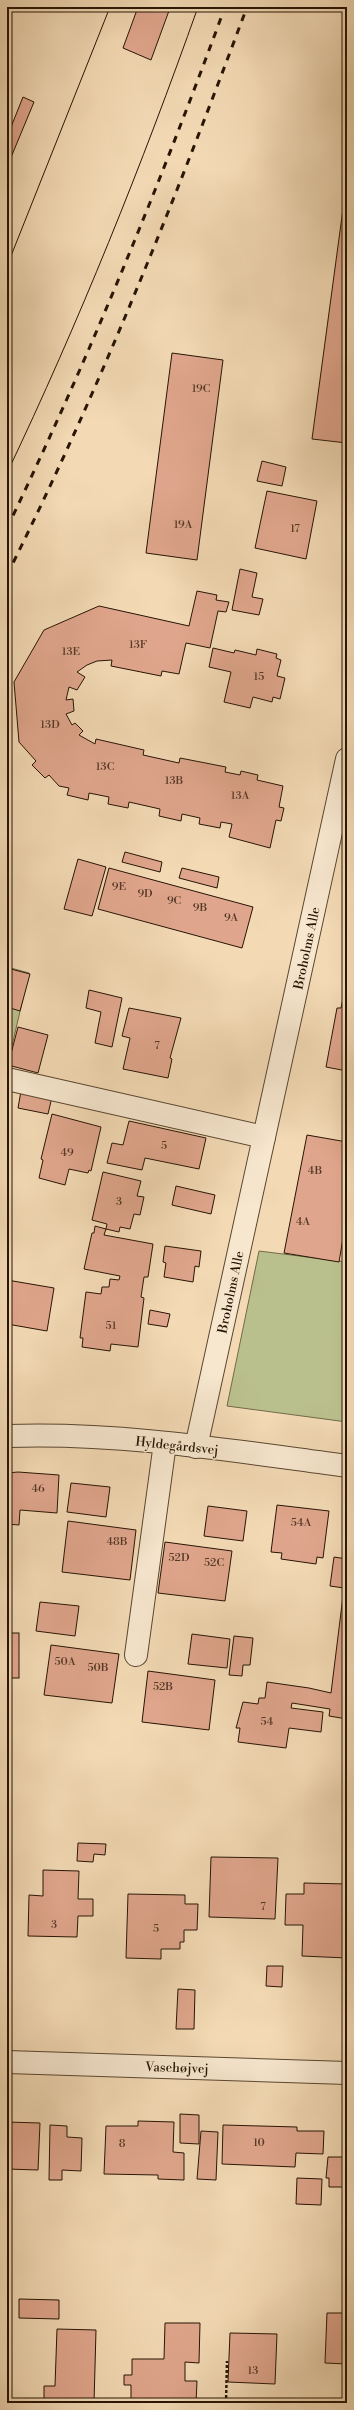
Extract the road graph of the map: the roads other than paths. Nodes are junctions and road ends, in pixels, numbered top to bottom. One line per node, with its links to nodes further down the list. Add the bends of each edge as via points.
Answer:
1 (347, 759): 3 (street, Broholms Alle)
2 (7, 1079): 3 (street)
3 (264, 1137): 6 (street, Broholms Alle)
4 (7, 1436): 5 (street, Hyldegårdsvej, via 69,1435)
5 (164, 1443): 6 (street, Hyldegårdsvej); 8 (street)
6 (196, 1446): 7 (street, Hyldegårdsvej)
7 (347, 1466)
8 (136, 1655)
9 (7, 2062): 10 (street, Vasehøjvej)
10 (347, 2072)

